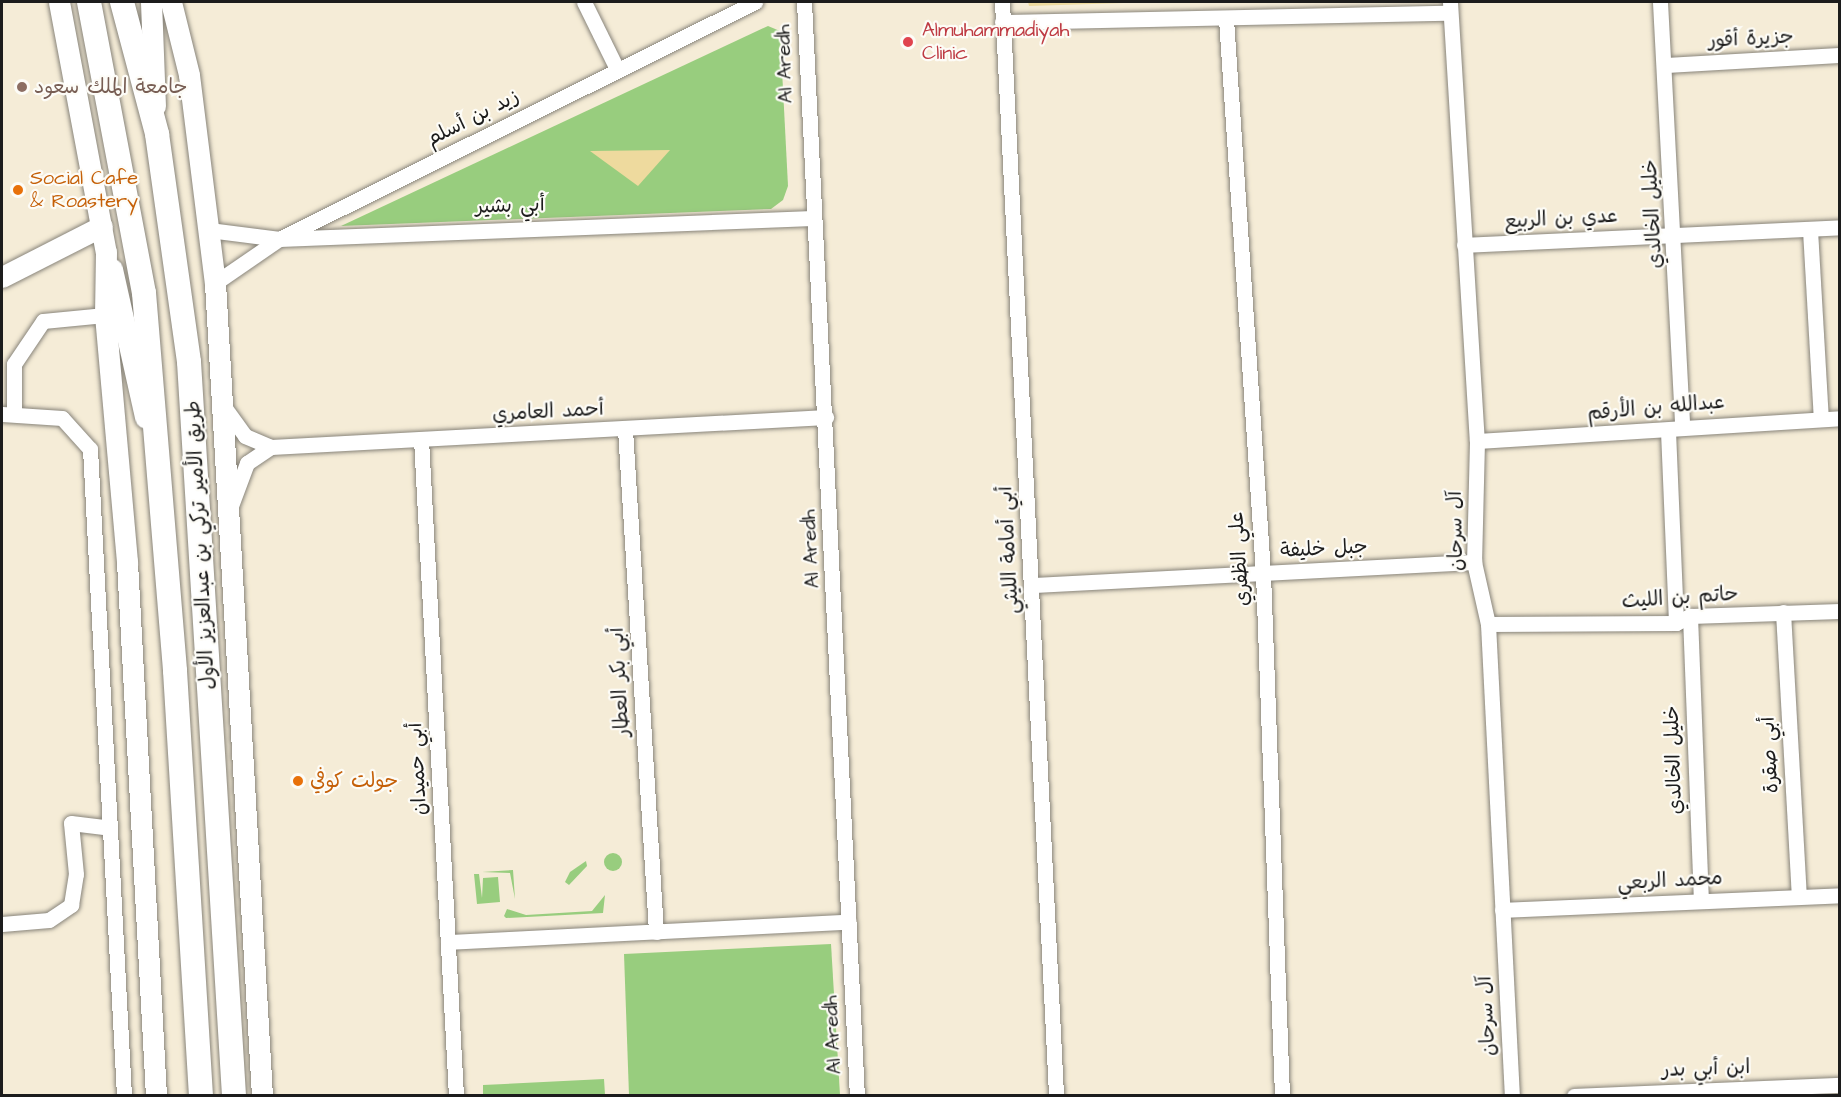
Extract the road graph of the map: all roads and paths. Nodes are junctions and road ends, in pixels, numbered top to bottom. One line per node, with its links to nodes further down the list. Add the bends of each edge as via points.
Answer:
1 (59, 2): 19 (main road)
2 (89, 2): 40 (main road, طريق الأمير تركي بن عبدالعزيز الأول, via 135,221)
3 (122, 2): 17 (main road, طريق الأمير تركي بن عبدالعزيز الأول)
4 (151, 2): 17 (main road)
5 (171, 2): 21 (main road, via 189,75)
6 (584, 2): 16 (street)
7 (756, 2): 16 (street, زيد بن أسلم)
8 (804, 2): 18 (street, Al Aredh)
9 (1002, 2): 13 (street, أبي أمامة الليثي)
10 (1660, 2): 15 (street, خليل الخالدي)
11 (1450, 7): 12 (street); 25 (street, آل سرحان)
12 (1226, 19): 13 (street); 43 (street, علي الظفري)
13 (1002, 22): 44 (street, أبي أمامة الليثي)
14 (1839, 55): 15 (street, جزيرة أقور)
15 (1665, 65): 23 (street, خليل الخالدي)
16 (617, 69): 24 (street, زيد بن أسلم)
17 (157, 134): 64 (main road, طريق الأمير تركي بن عبدالعزيز الأول, via 189,362)
18 (813, 218): 24 (street, أبي بشير); 32 (street, Al Aredh)
19 (102, 226): 26 (main road); 27 (main road)
20 (1839, 227): 22 (street, عدي بن الربيع)
21 (209, 230): 24 (street, أبي بشير); 28 (main road)
22 (1810, 230): 23 (street, عدي بن الربيع); 34 (street)
23 (1676, 235): 25 (street, عدي بن الربيع); 35 (street, خليل الخالدي)
24 (279, 239): 28 (street, زيد بن أسلم)
25 (1464, 245): 38 (street, آل سرحان)
26 (106, 252): 29 (main road); 40 (main road, via 125,312)
27 (2, 277)
28 (215, 283): 30 (main road)
29 (105, 315): 31 (street, via 43,321 14,364); 62 (main road, via 128,562)
30 (220, 401): 39 (street, via 245,436); 41 (main road)
31 (8, 414): 49 (street, via 62,418 90,449)
32 (826, 417): 36 (street, أحمد العامري); 54 (street, Al Aredh)
33 (1839, 418): 34 (street, عبدالله بن الأرقم)
34 (1821, 419): 35 (street, عبدالله بن الأرقم)
35 (1675, 428): 38 (street, عبدالله بن الأرقم); 47 (street, خليل الخالدي)
36 (625, 429): 37 (street, أحمد العامري); 56 (street, أبي بكر العطار)
37 (421, 439): 39 (street, أحمد العامري); 57 (street, أبي حميدان)
38 (1477, 441): 42 (street, آل سرحان)
39 (271, 447): 41 (street, via 247,463)
40 (163, 511): 63 (main road, طريق الأمير تركي بن عبدالعزيز الأول)
41 (227, 518): 65 (main road)
42 (1474, 562): 43 (street, جبل خليفة); 48 (street, آل سرحان)
43 (1263, 573): 44 (street, جبل خليفة); 69 (street, علي الظفري)
44 (1032, 585): 68 (street, أبي أمامة الليثي)
45 (1839, 611): 46 (street, حاتم بن الليث)
46 (1784, 612): 47 (street, حاتم بن الليث); 51 (street, أبي صقرة)
47 (1683, 620): 48 (street, حاتم بن الليث); 52 (street, خليل الخالدي)
48 (1488, 624): 53 (street, آل سرحان)
49 (110, 828): 55 (street, via 71,823 76,874 71,905 49,920); 61 (street)
50 (1839, 895): 51 (street, محمد الربعي)
51 (1799, 896): 52 (street, محمد الربعي)
52 (1701, 901): 53 (street, محمد الربعي)
53 (1502, 910): 70 (street, آل سرحان)
54 (849, 922): 56 (street); 67 (street, Al Aredh)
55 (2, 924)
56 (656, 932): 57 (street)
57 (448, 942): 66 (street, أبي حميدان)
58 (1839, 1085): 59 (street, ابن أبي بدر)
59 (1824, 1091): 60 (street, ابن أبي بدر)
60 (1700, 1093): 71 (street, ابن أبي بدر)
61 (124, 1095)
62 (156, 1095)
63 (201, 1095)
64 (234, 1095)
65 (262, 1095)
66 (456, 1095)
67 (857, 1095)
68 (1056, 1095)
69 (1282, 1095)
70 (1512, 1095)
71 (1574, 1095)

